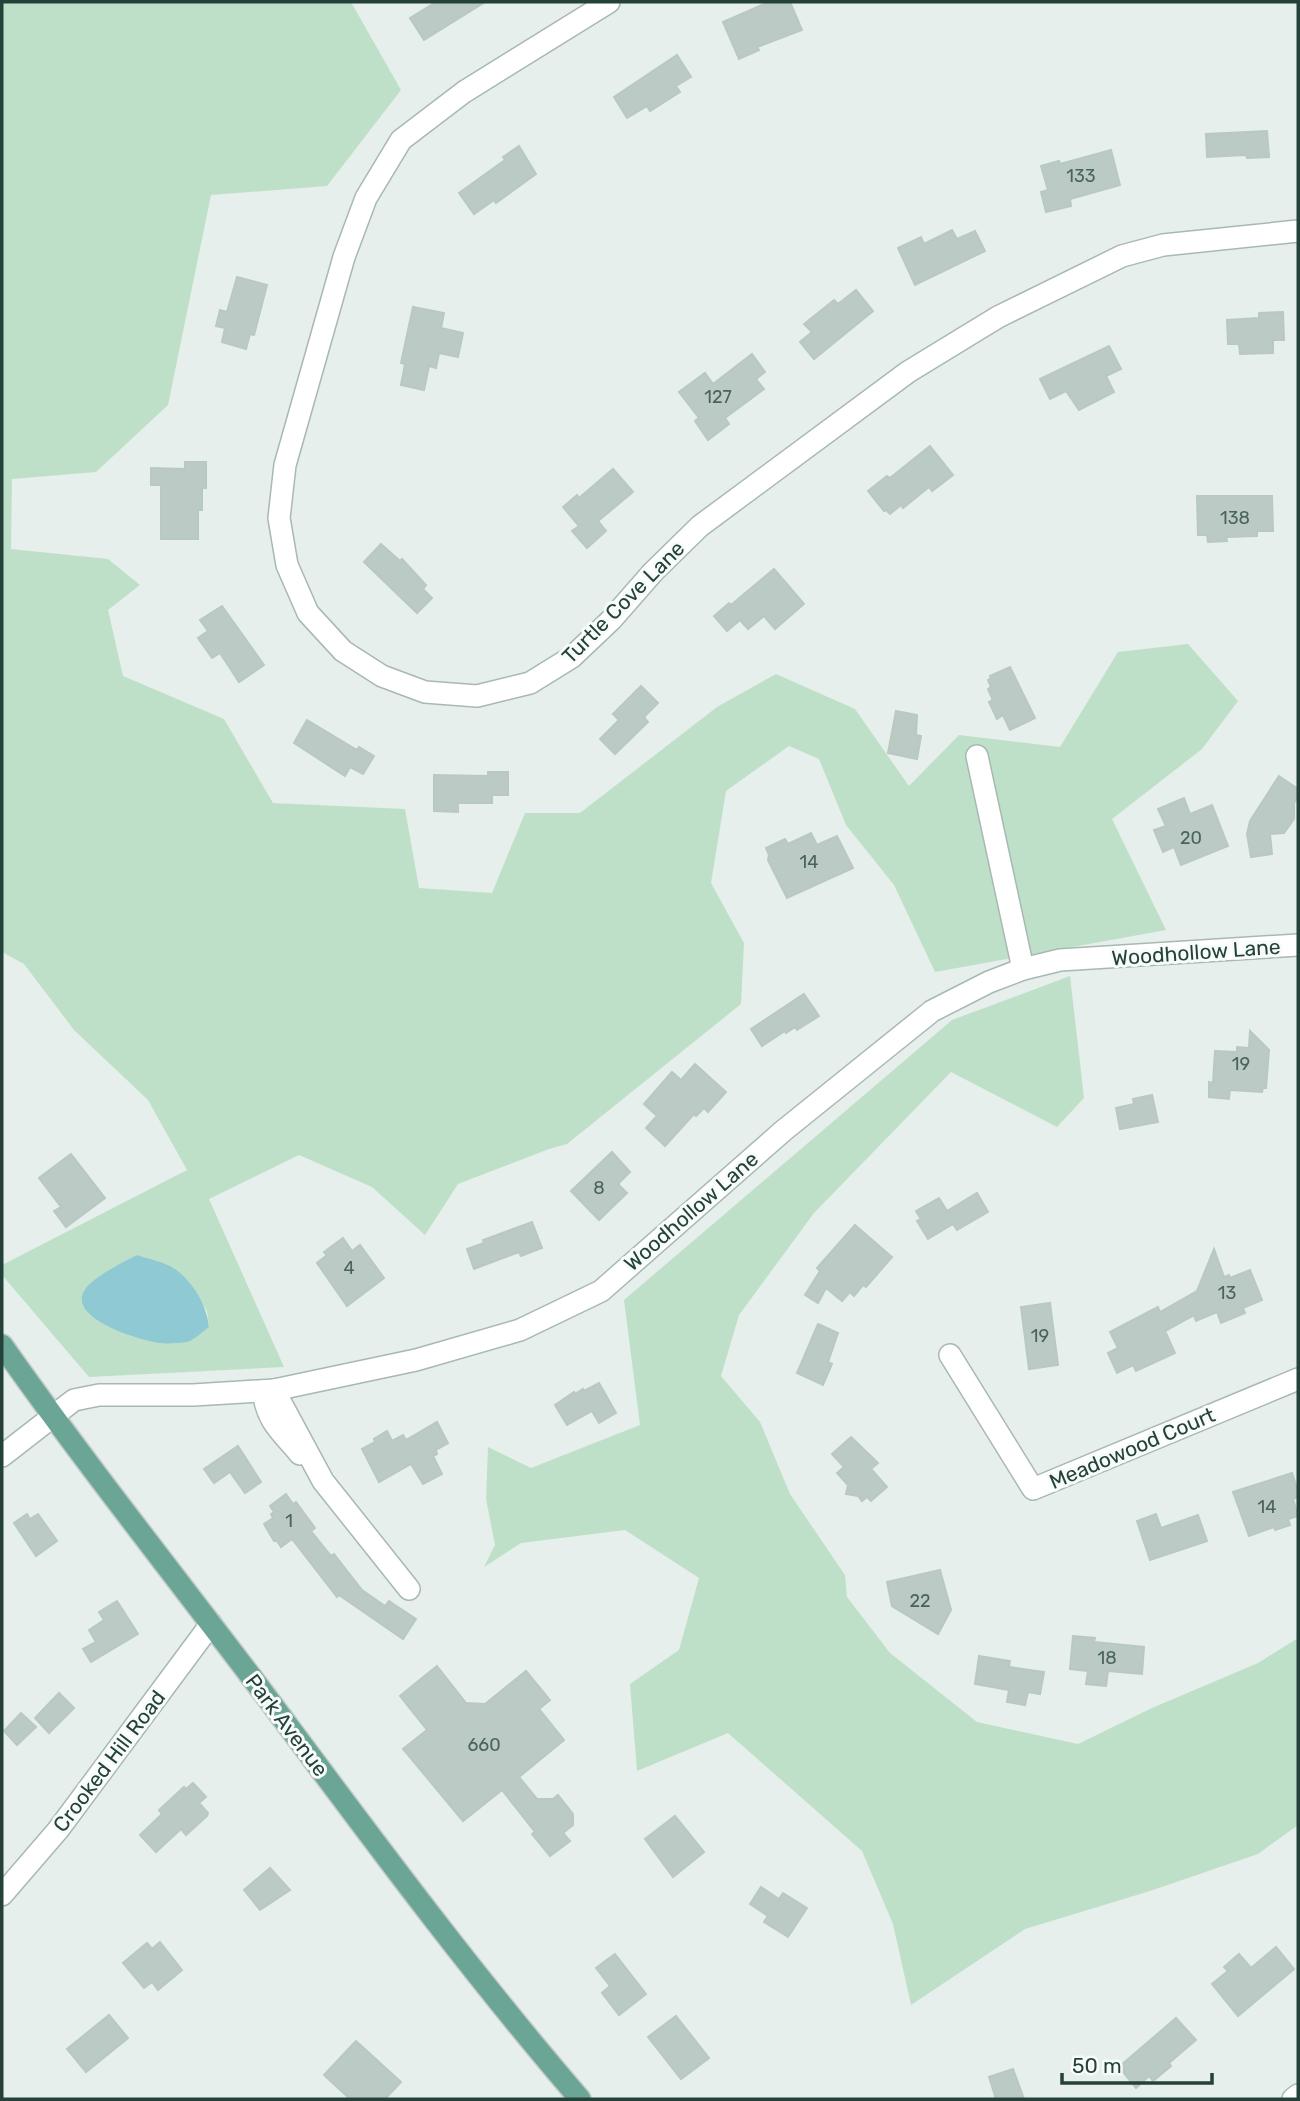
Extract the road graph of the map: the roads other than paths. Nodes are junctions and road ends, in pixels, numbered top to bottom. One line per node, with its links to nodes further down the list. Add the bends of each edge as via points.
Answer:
1 (609, 2): 2 (street, Turtle Cove Lane, via 464,92 401,140 366,198 344,257 285,465 279,518 287,565 309,613 343,651 382,676 425,692 477,696 530,683 572,657 701,526 908,372 998,317 1122,256 1163,245)
2 (1298, 231)
3 (977, 756): 5 (street)
4 (1298, 945): 5 (street, Woodhollow Lane, via 1060,960)
5 (1023, 969): 9 (street, Woodhollow Lane, via 932,1011 783,1131 601,1291 520,1330 416,1360)
6 (2, 1345): 10 (main road, Park Avenue)
7 (950, 1355): 8 (street, Meadowood Court, via 1033,1489)
8 (1298, 1379)
9 (269, 1390): 10 (street, Woodhollow Lane, via 99,1395 74,1400); 12 (street, via 265,1408 272,1420)
10 (53, 1415): 11 (street, Woodhollow Lane); 13 (main road, Park Avenue)
11 (2, 1456)
12 (409, 1589)
13 (211, 1624): 14 (street, Crooked Hill Road, via 58,1830); 16 (main road, Park Avenue, via 485,1985)
14 (2, 1895)
15 (1298, 2095): 17 (street)
16 (580, 2099)
17 (1293, 2099)

